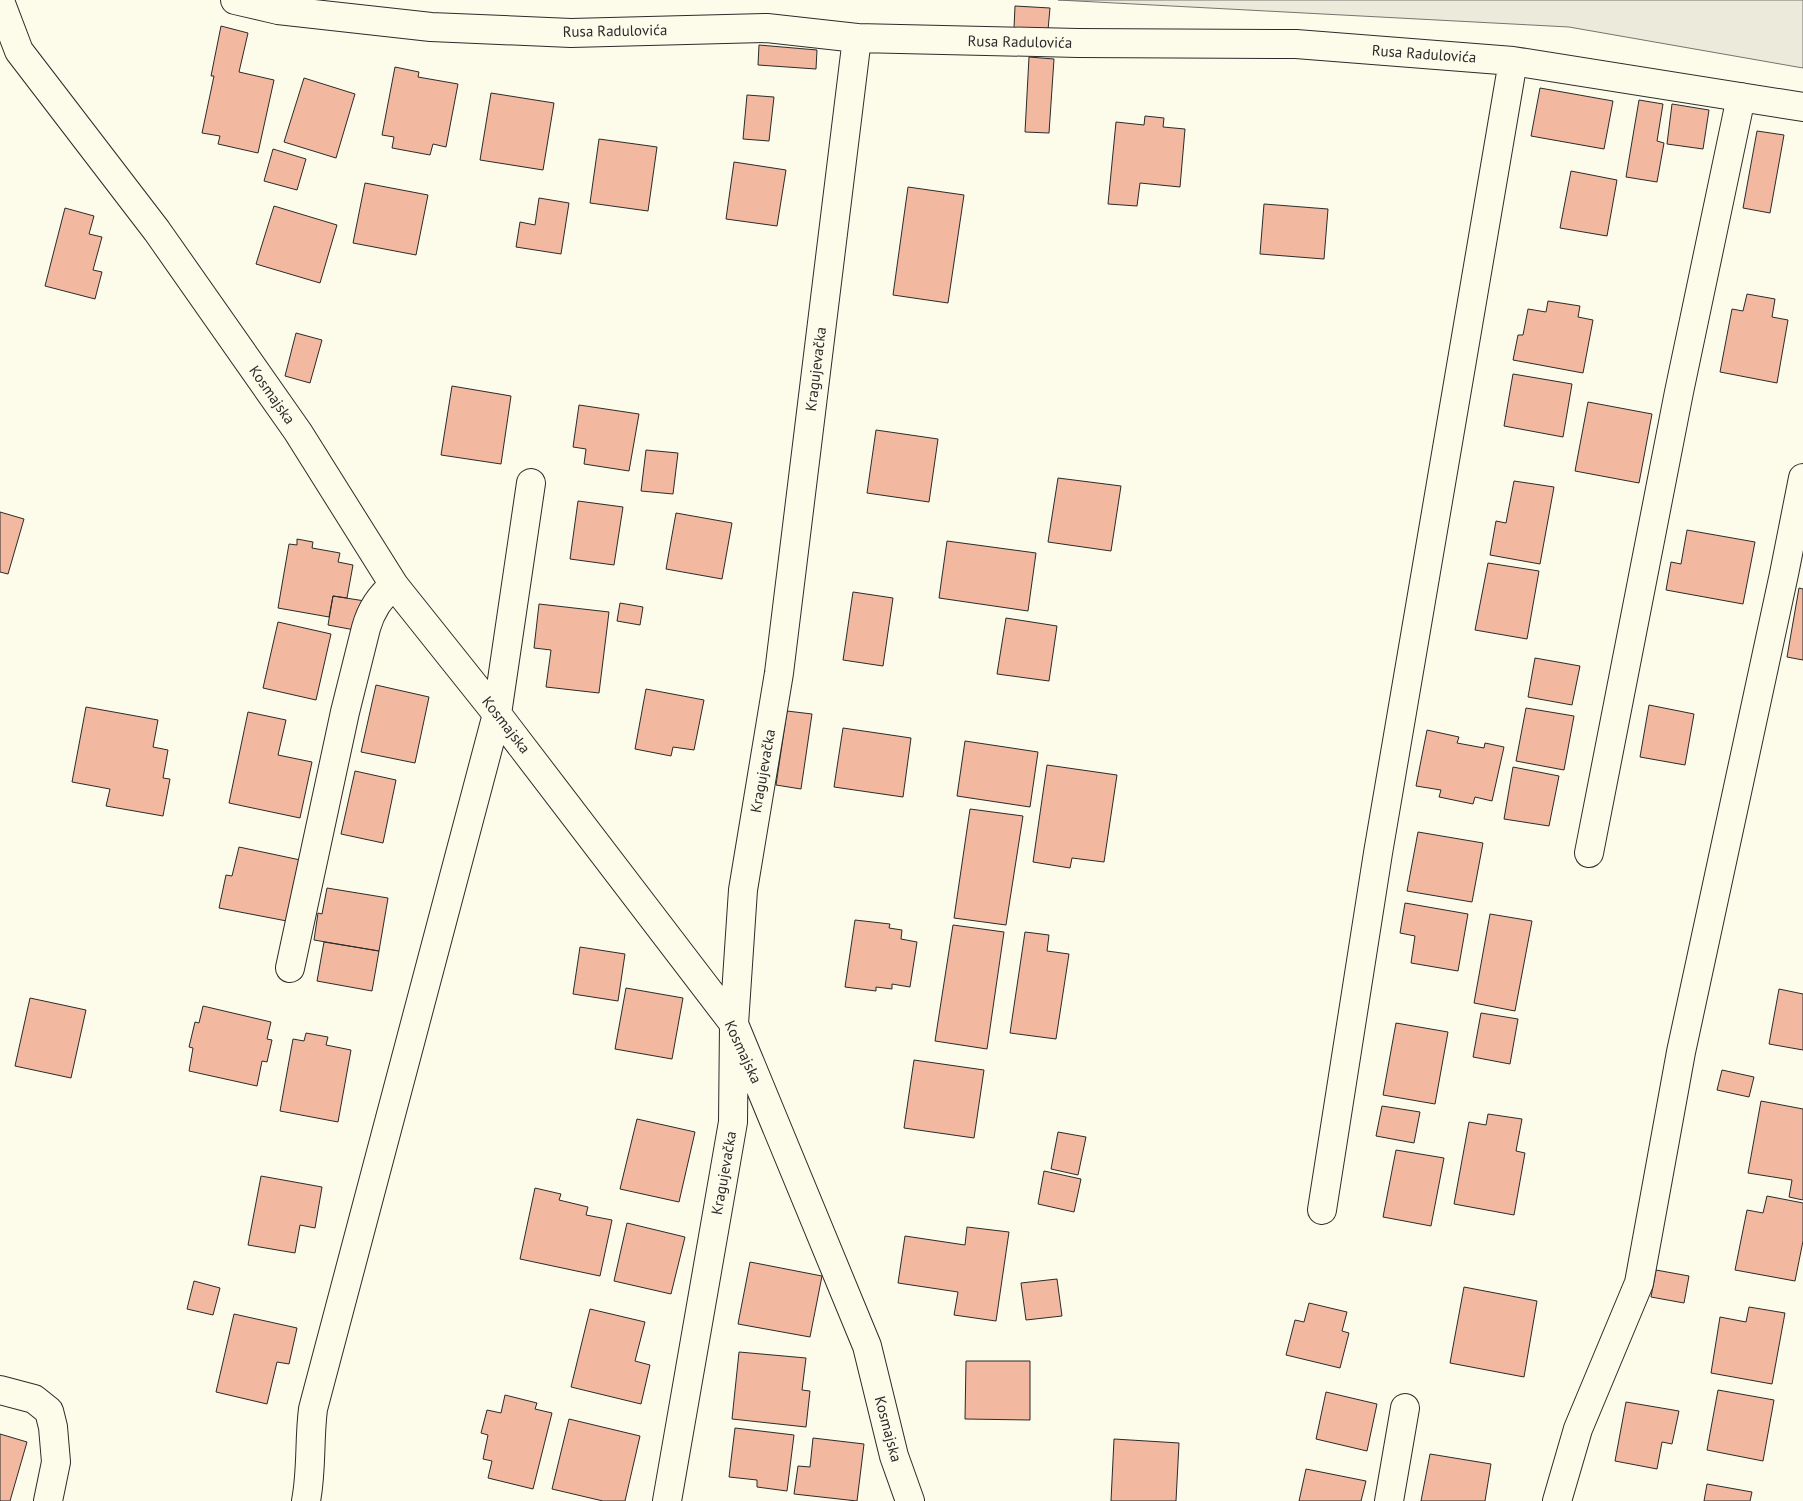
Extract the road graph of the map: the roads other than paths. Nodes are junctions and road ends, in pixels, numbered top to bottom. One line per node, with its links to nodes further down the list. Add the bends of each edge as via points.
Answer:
1 (235, 0): 3 (street, Rusa Radulovića, via 278,10 432,27 571,33 767,28)
2 (0, 2): 4 (street, Kosmajska)
3 (856, 38): 5 (street, Rusa Radulovića, via 1296,44); 14 (street, Kragujevačka, via 779,673 743,890)
4 (9, 56): 10 (street, Kosmajska, via 157,231 298,432)
5 (1513, 61): 6 (street, Rusa Radulovića); 15 (street, via 1378,853)
6 (1741, 97): 7 (street, Rusa Radulovića); 12 (street, via 1679,392)
7 (1803, 107)
8 (1803, 478): 23 (street, via 1681,1052 1639,1282 1578,1429)
9 (531, 483): 11 (street)
10 (394, 585): 11 (street, Kosmajska); 13 (street, via 376,603 366,628)
11 (497, 714): 14 (street, Kosmajska); 19 (street, via 313,1409)
12 (1589, 853)
13 (290, 968)
14 (734, 1024): 20 (street, Kragujevačka, via 733,1122); 21 (street, Kosmajska, via 867,1346 894,1456)
15 (1322, 1210)
16 (0, 1390): 18 (street, via 34,1400 49,1411 56,1462)
17 (1405, 1408): 22 (street)
18 (48, 1501)
19 (306, 1501)
20 (667, 1501)
21 (910, 1501)
22 (1389, 1501)
23 (1557, 1501)

